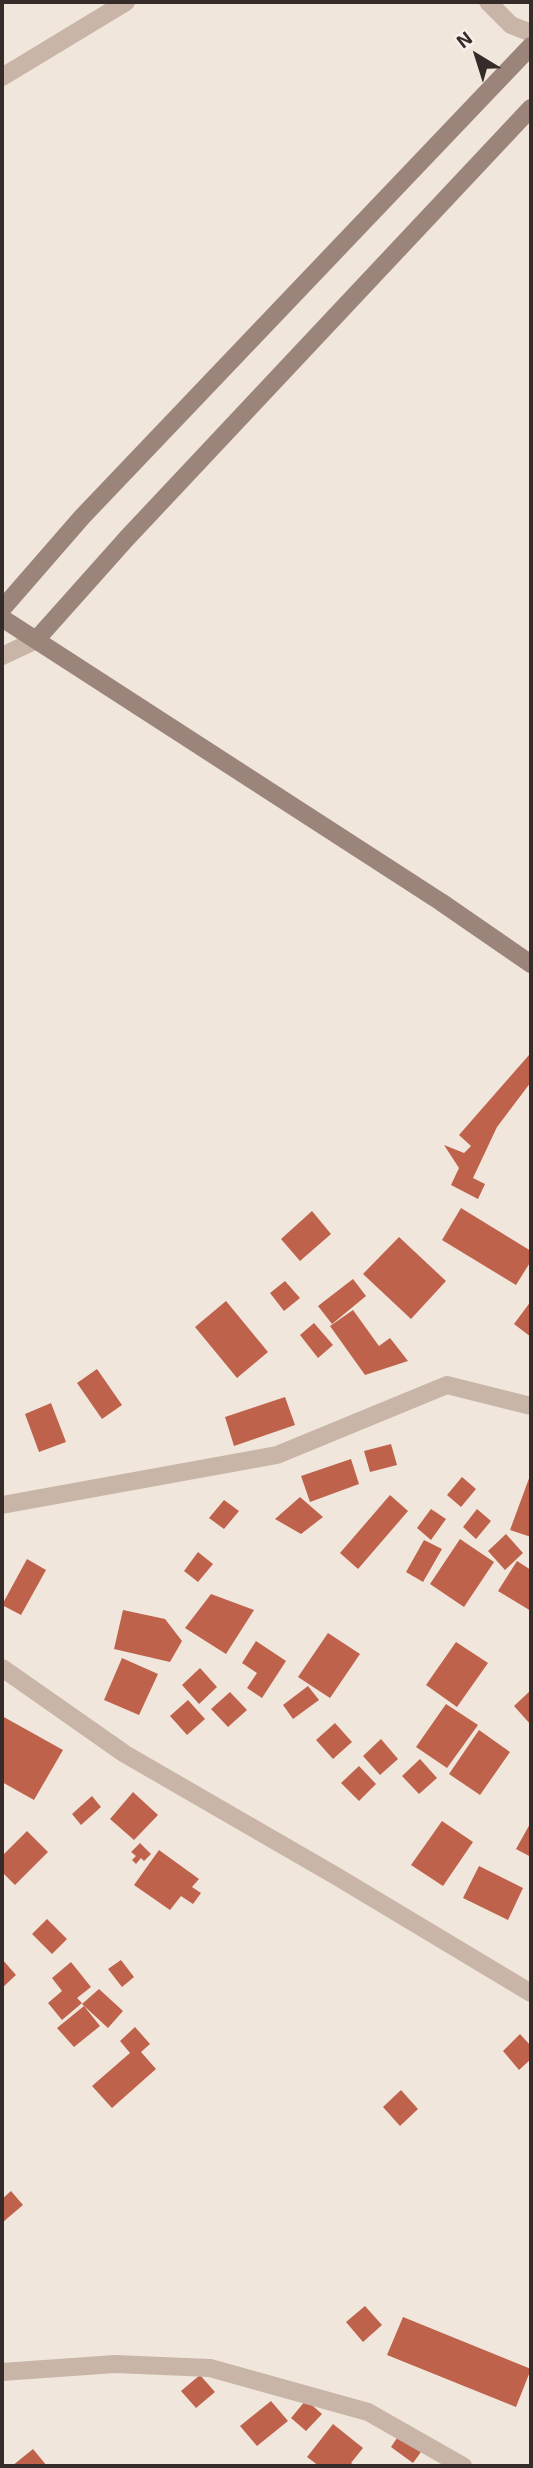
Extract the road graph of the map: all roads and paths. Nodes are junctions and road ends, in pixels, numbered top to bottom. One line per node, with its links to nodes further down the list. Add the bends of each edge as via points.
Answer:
1 (126, 2): 5 (street)
2 (488, 2): 3 (street, via 511,24)
3 (531, 33)
4 (531, 46): 7 (street, via 82,517)
5 (2, 77)
6 (531, 108): 9 (street)
7 (2, 609)
8 (2, 618): 9 (street)
9 (36, 640): 10 (street); 11 (street)
10 (2, 656)
11 (531, 964)
12 (531, 1406): 13 (street, via 447,1384 277,1455)
13 (2, 1505)
14 (2, 1668): 15 (street, via 125,1754)
15 (531, 1993)
16 (2, 2372): 17 (street, via 115,2364 210,2368 368,2412)
17 (463, 2466)

